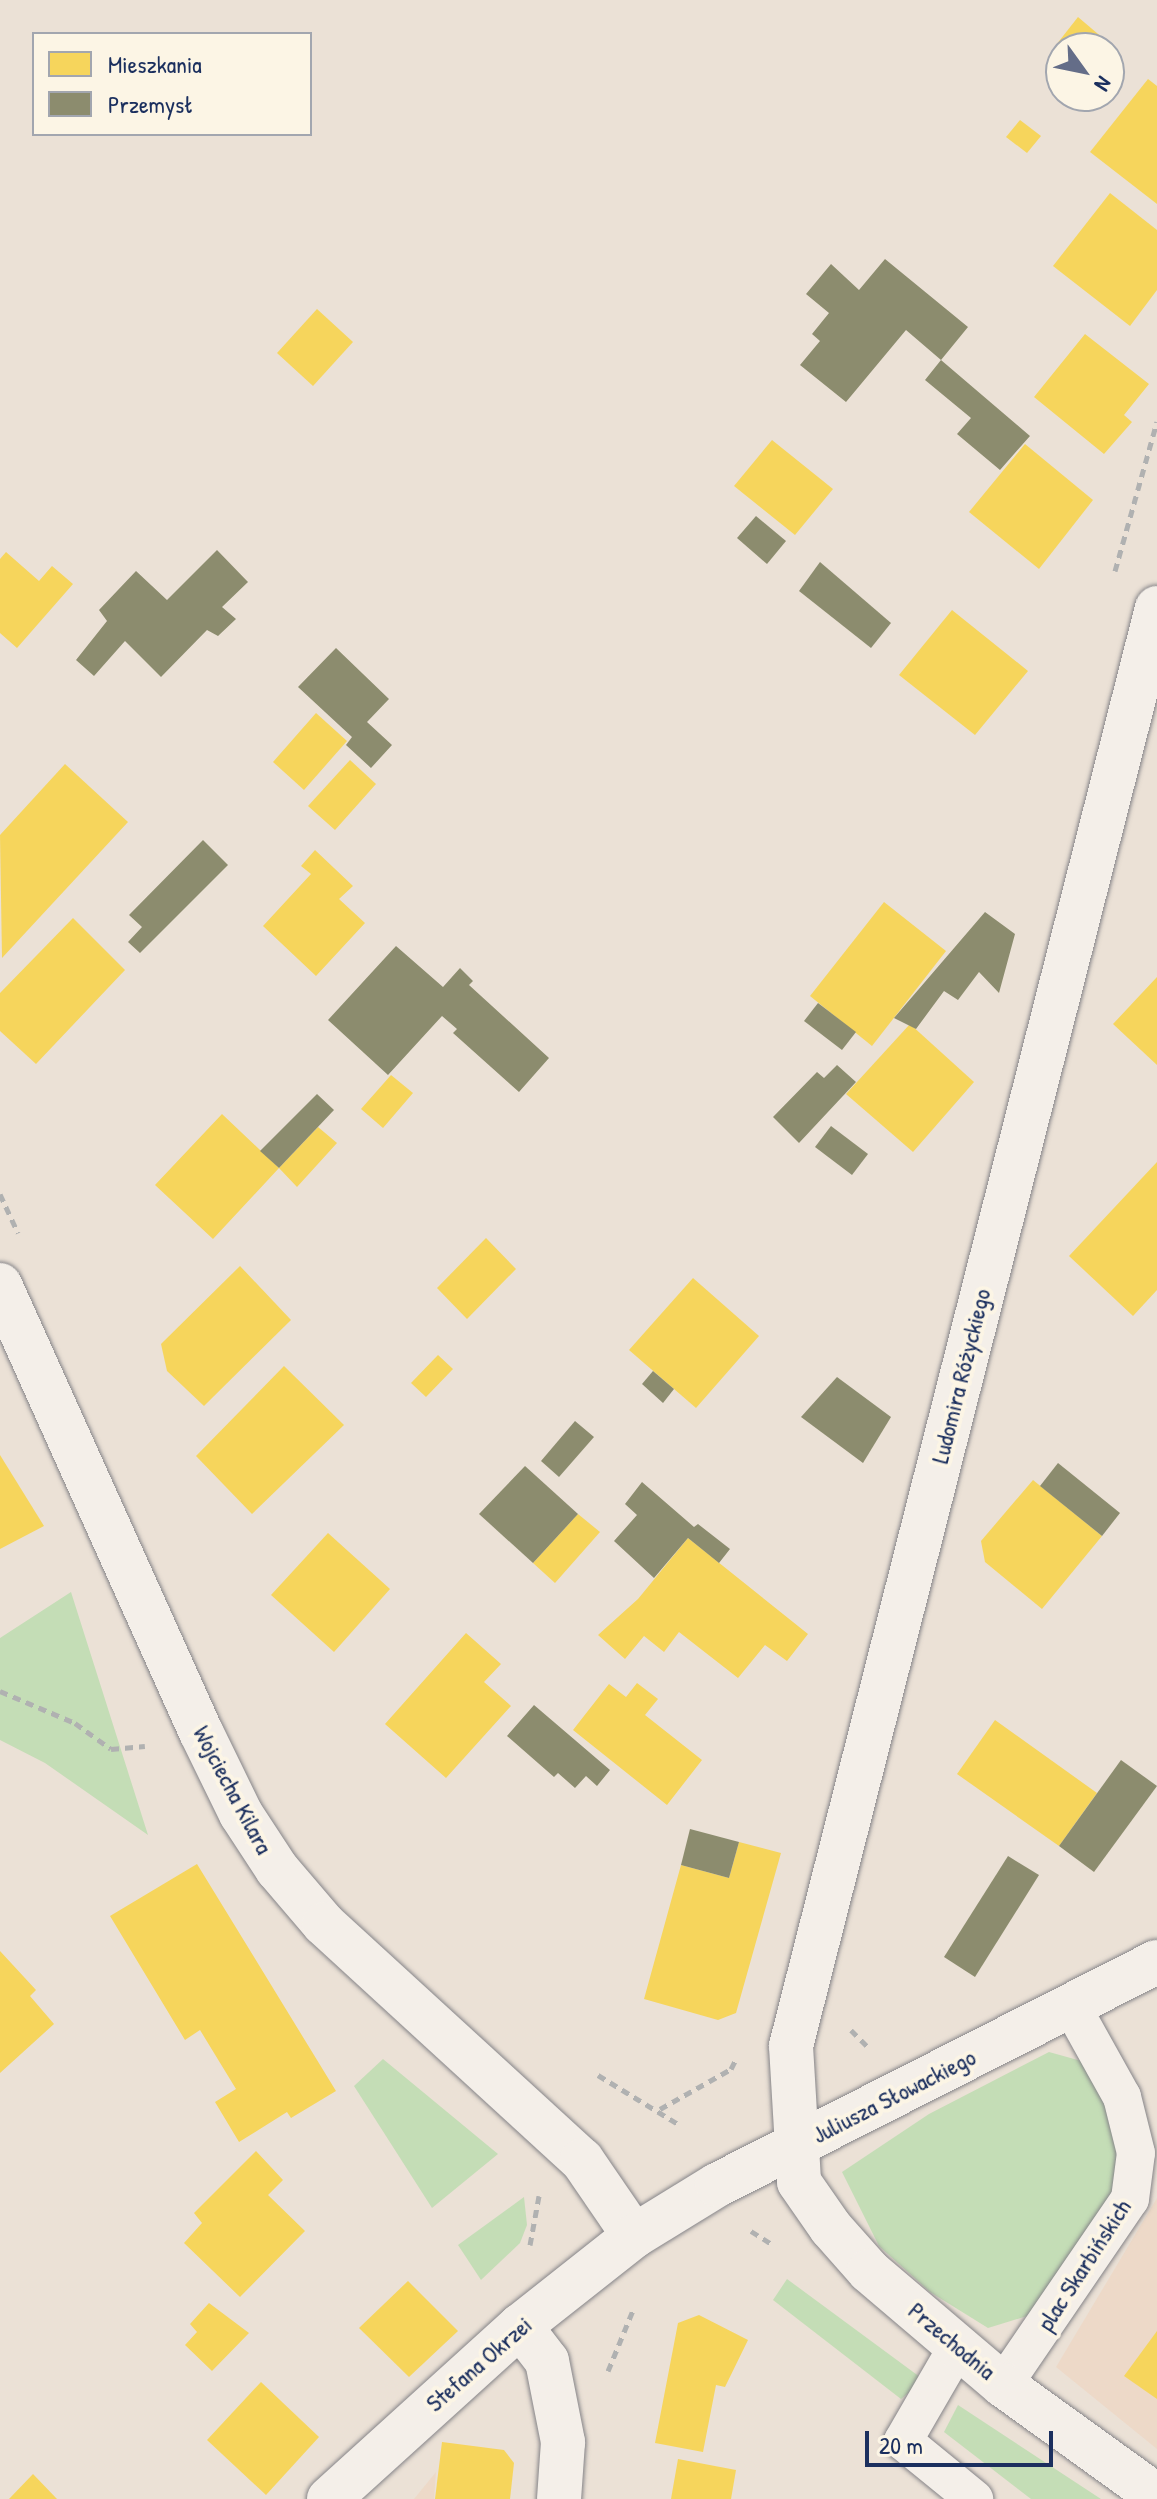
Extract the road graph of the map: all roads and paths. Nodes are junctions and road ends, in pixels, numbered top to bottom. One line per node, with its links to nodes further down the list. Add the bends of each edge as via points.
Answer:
1 (1157, 608): 11 (street, Ludomira Różyckiego, via 791,2046)
2 (0, 1285): 4 (street, Wojciecha Kilara)
3 (0, 1691): 4 (path, via 75,1723 111,1749)
4 (201, 1732): 14 (street, Wojciecha Kilara, via 241,1814 277,1869 324,1924 582,2160)
5 (1157, 1962): 6 (street, Juliusza Słowackiego)
6 (1072, 2007): 11 (street, Juliusza Słowackiego); 21 (lane, plac Skarbińskich, via 1122,2097 1136,2153 1130,2199)
7 (843, 2022): 8 (path, via 869,2048)
8 (880, 2050)
9 (598, 2075): 10 (path)
10 (680, 2125)
11 (793, 2147): 14 (street, Juliusza Słowackiego); 19 (street, Przechodnia, via 799,2182 831,2228 869,2271)
12 (533, 2186): 16 (path, via 540,2198)
13 (740, 2223): 15 (path)
14 (634, 2236): 18 (street, Stefana Okrzei)
15 (777, 2247)
16 (529, 2249)
17 (637, 2301): 20 (path)
18 (520, 2326): 23 (street, Stefana Okrzei); 24 (street, via 547,2361 563,2442)
19 (958, 2346): 21 (street, Przechodnia); 25 (lane, via 903,2441)
20 (607, 2379)
21 (1003, 2385): 22 (street, Przechodnia)
22 (1157, 2496)
23 (329, 2499)
24 (559, 2499)
25 (974, 2499)

